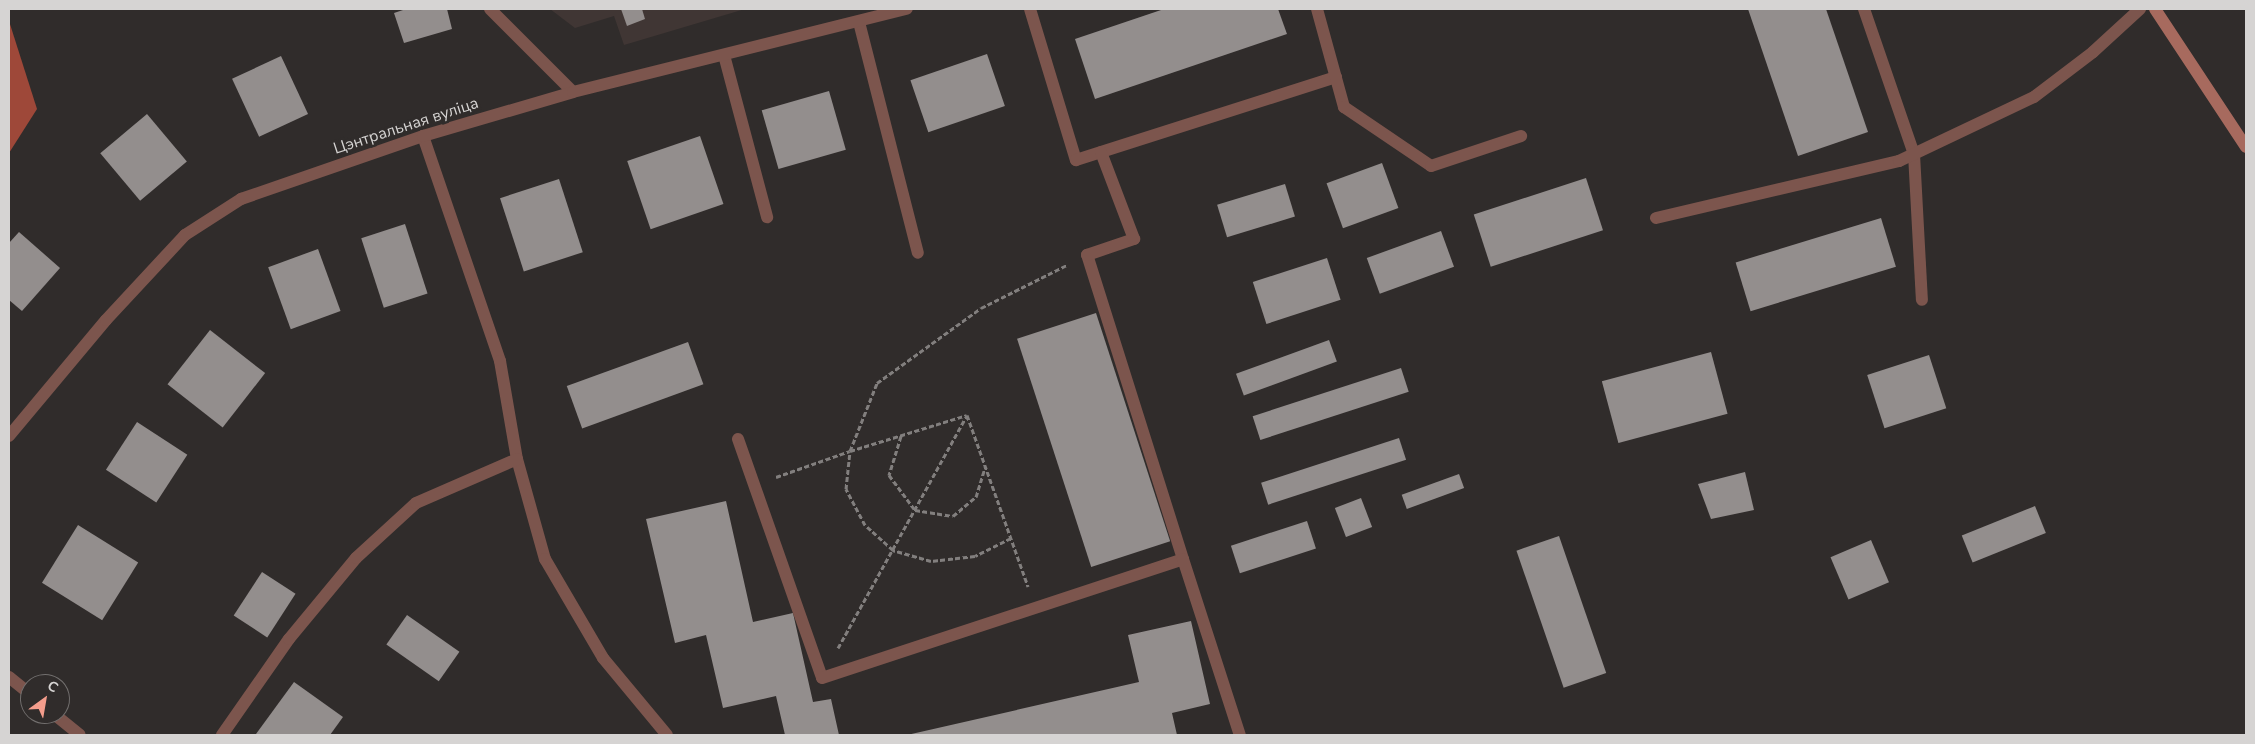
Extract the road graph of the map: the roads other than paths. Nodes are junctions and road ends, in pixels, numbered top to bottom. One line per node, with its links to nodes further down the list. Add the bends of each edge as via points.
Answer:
1 (490, 9): 11 (street)
2 (907, 9): 8 (street, Цэнтральная вуліца)
3 (1030, 9): 15 (street, via 1076,160)
4 (1316, 9): 10 (street)
5 (1864, 9): 16 (street)
6 (2140, 9): 16 (street, via 2093,52 2034,97)
7 (2155, 9): 14 (main road)
8 (860, 22): 9 (street, Цэнтральная вуліца); 19 (street)
9 (724, 55): 11 (street, Цэнтральная вуліца); 17 (street)
10 (1336, 77): 13 (street, via 1344,107 1431,166); 15 (street)
11 (573, 92): 12 (street, Цэнтральная вуліца)
12 (423, 136): 21 (street, Цэнтральная вуліца, via 241,199 185,235 106,320); 23 (street, via 500,361)
13 (1521, 136)
14 (2246, 147)
15 (1101, 152): 24 (street, via 1134,239 1087,255)
16 (1914, 154): 18 (street, via 1899,161); 20 (street)
17 (767, 217)
18 (1656, 218)
19 (918, 254)
20 (1922, 300)
21 (9, 436)
22 (738, 439): 24 (street, via 822,678)
23 (517, 459): 29 (street, via 416,503 356,558 289,640); 30 (street, via 545,559 603,658)
24 (1183, 558): 31 (street)
25 (9, 677): 26 (street)
26 (20, 686)
27 (66, 724): 28 (street)
28 (80, 735)
29 (222, 735)
30 (667, 735)
31 (1240, 735)

